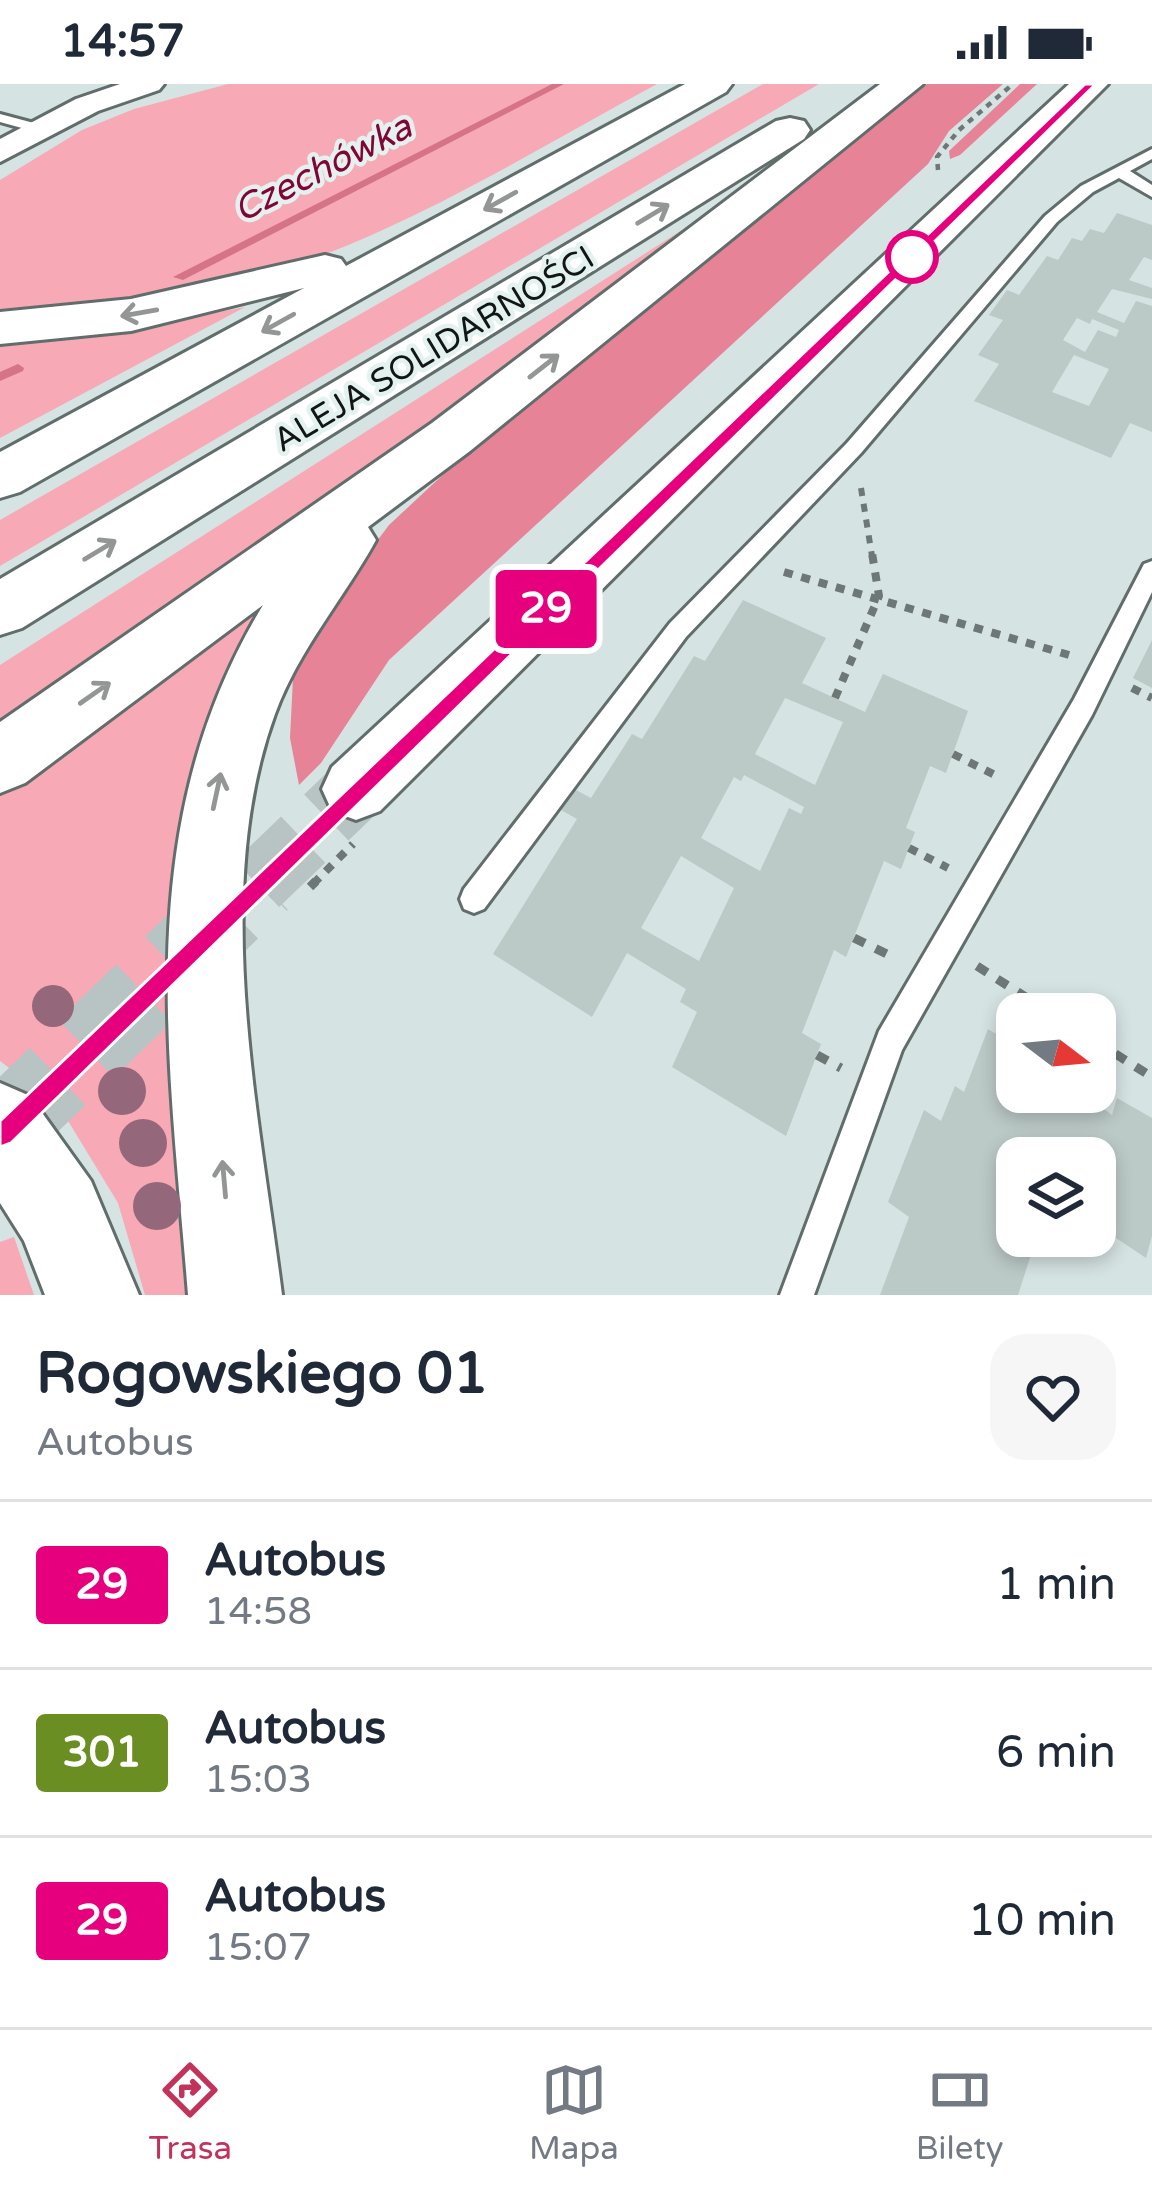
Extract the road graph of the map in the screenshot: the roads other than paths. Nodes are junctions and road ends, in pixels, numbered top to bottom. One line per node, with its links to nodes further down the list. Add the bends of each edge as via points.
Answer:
1 (149, 84): 7 (street)
2 (713, 84): 12 (main road, one-way to 12)
3 (865, 84): 17 (main road, ALEJA SOLIDARNOŚCI, one-way to 3)
4 (904, 84): 14 (main road, one-way to 4)
5 (1090, 84): 19 (street)
6 (0, 118): 7 (lane)
7 (40, 130): 8 (street)
8 (0, 152)
9 (1152, 152): 10 (lane)
10 (1119, 171): 11 (lane); 20 (lane, via 1051,219 854,448 678,629)
11 (1152, 192)
12 (454, 226): 13 (main road, one-way to 13, via 184,305); 15 (main road, one-way to 15)
13 (0, 328)
14 (451, 437): 18 (main road, one-way to 14); 23 (main road, one-way to 14, via 204,960 203,890 220,775 289,616 358,526)
15 (0, 477)
16 (1152, 570): 24 (lane, via 890,1042)
17 (0, 610)
18 (0, 761)
19 (356, 789)
20 (473, 899)
21 (0, 1126): 22 (main road, via 59,1213)
22 (92, 1295)
23 (235, 1295)
24 (796, 1295)

